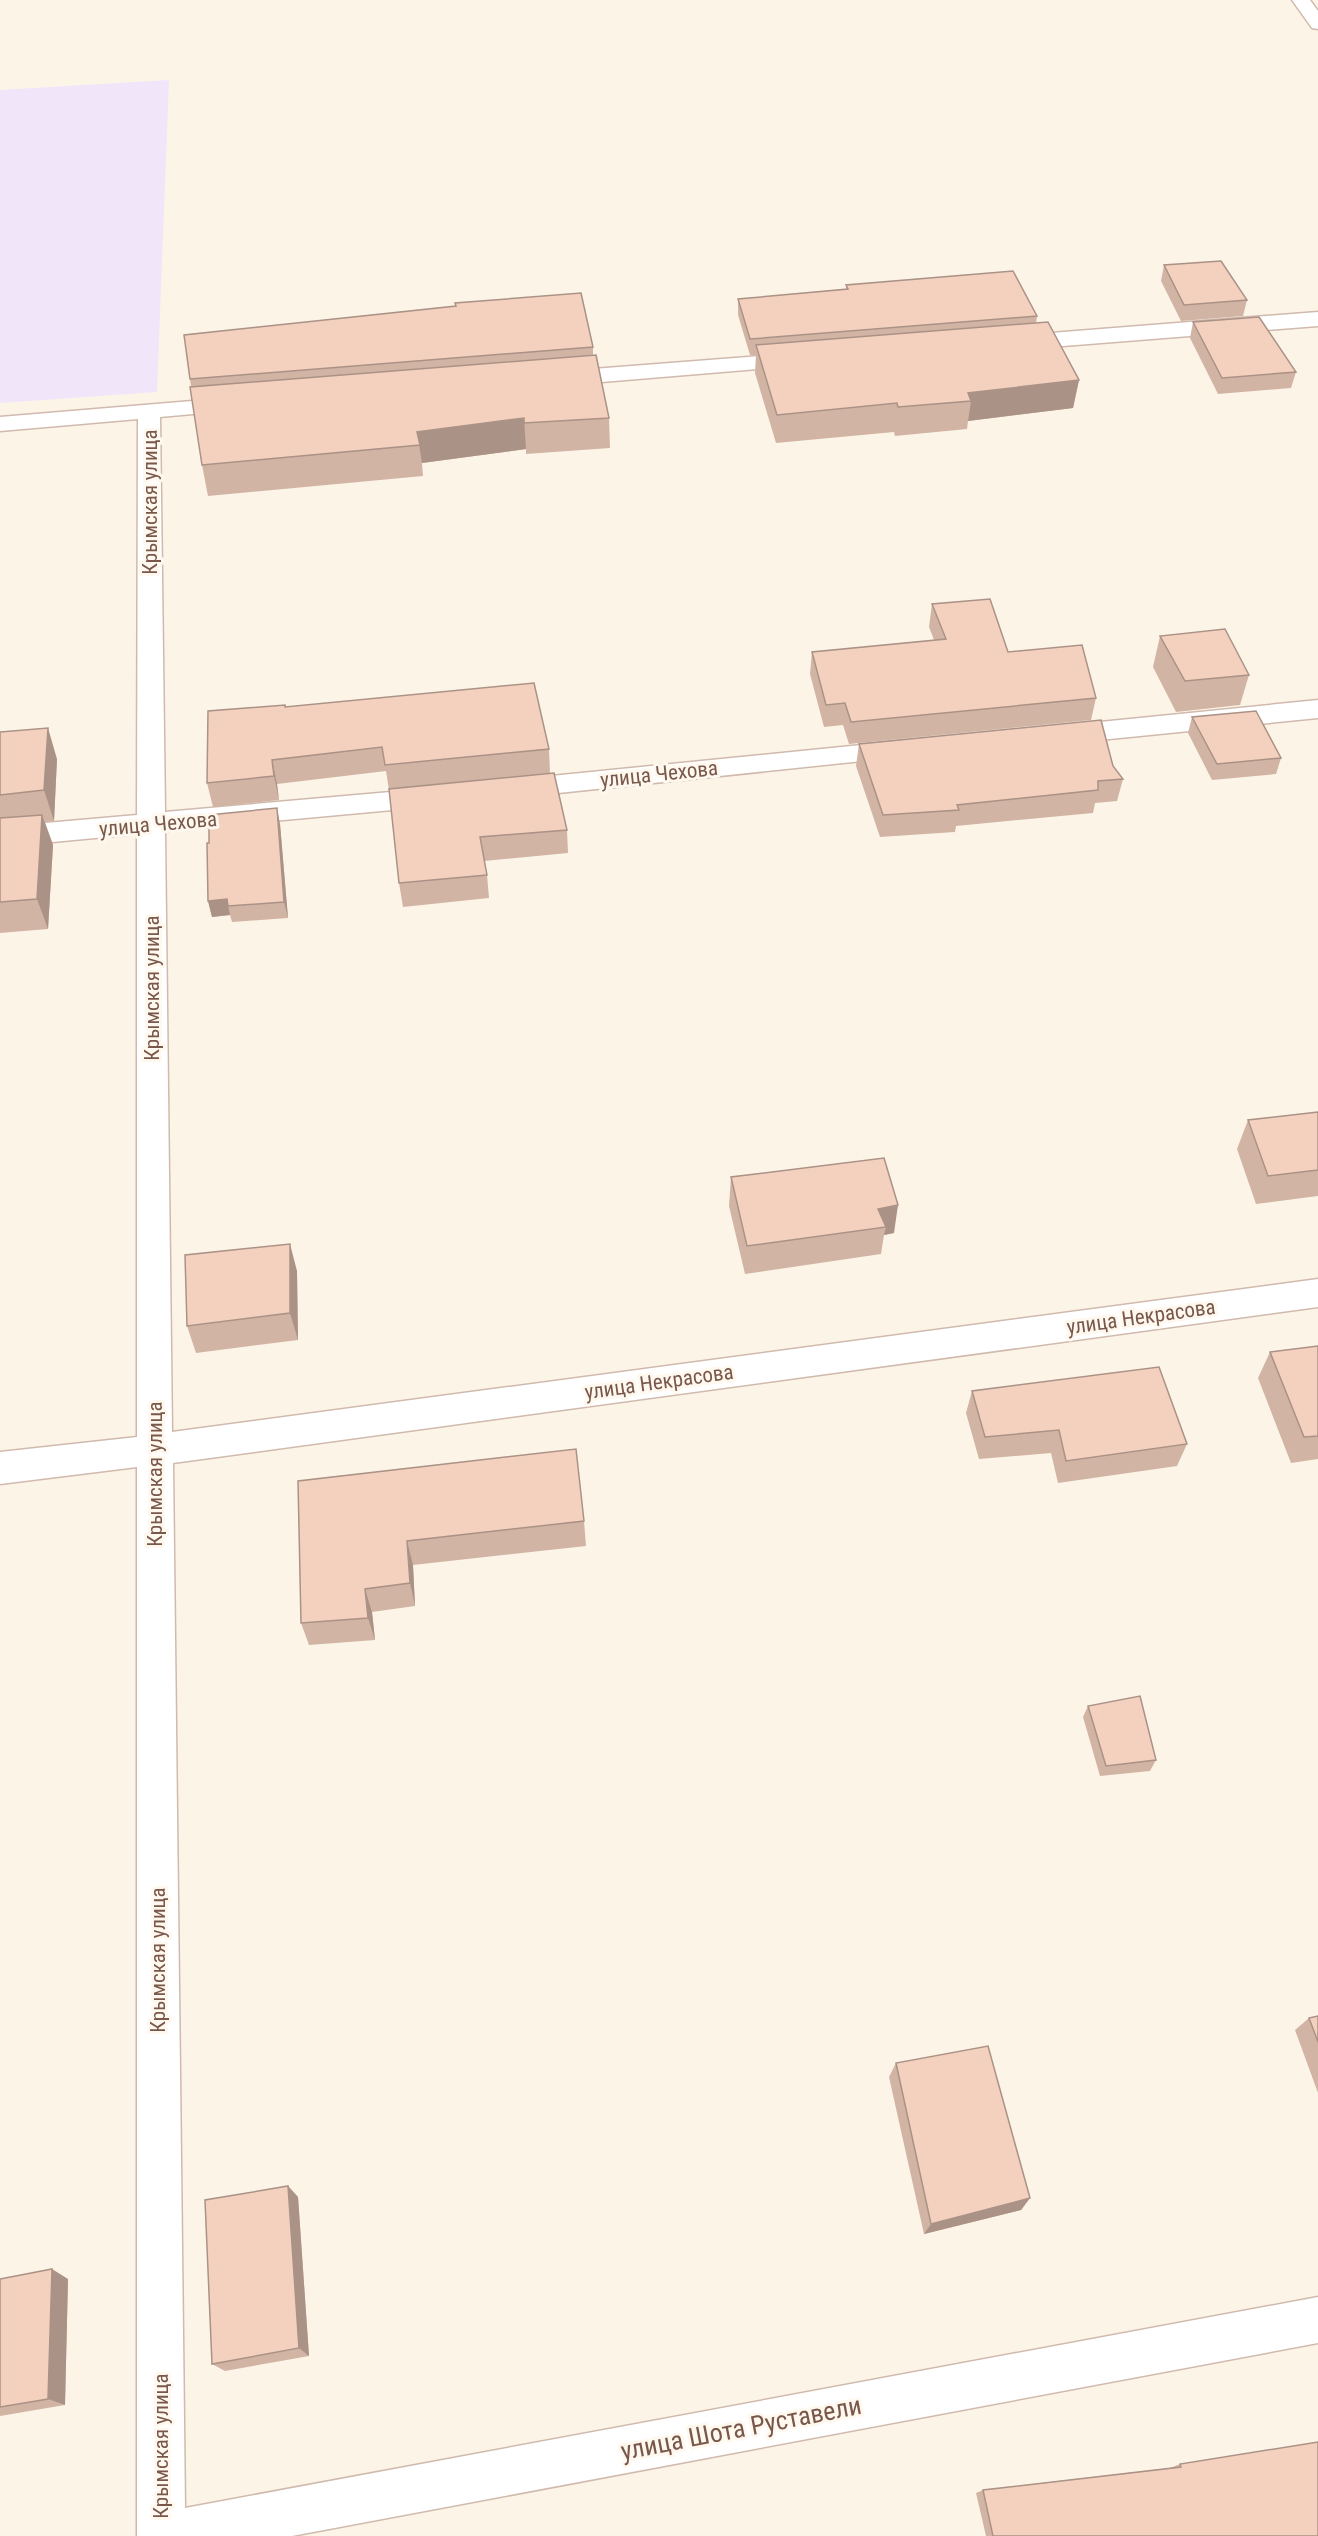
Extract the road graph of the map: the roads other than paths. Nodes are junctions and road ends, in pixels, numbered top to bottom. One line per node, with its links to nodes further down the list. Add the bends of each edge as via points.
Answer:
1 (1300, 0): 2 (street)
2 (1318, 24)
3 (1318, 319): 4 (street)
4 (996, 344)
5 (817, 358): 6 (street)
6 (531, 381)
7 (256, 403): 8 (street)
8 (149, 412): 9 (street); 13 (street, Крымская улица)
9 (0, 424)
10 (1318, 709): 11 (street)
11 (1032, 737)
12 (925, 748): 13 (street, улица Чехова)
13 (152, 825): 14 (street, улица Чехова); 16 (street, Крымская улица)
14 (0, 837)
15 (1318, 1293): 16 (street, улица Некрасова)
16 (155, 1450): 17 (street, улица Некрасова); 19 (street, Крымская улица)
17 (0, 1468)
18 (1318, 2320): 19 (street, улица Шота Руставели)
19 (163, 2536)

